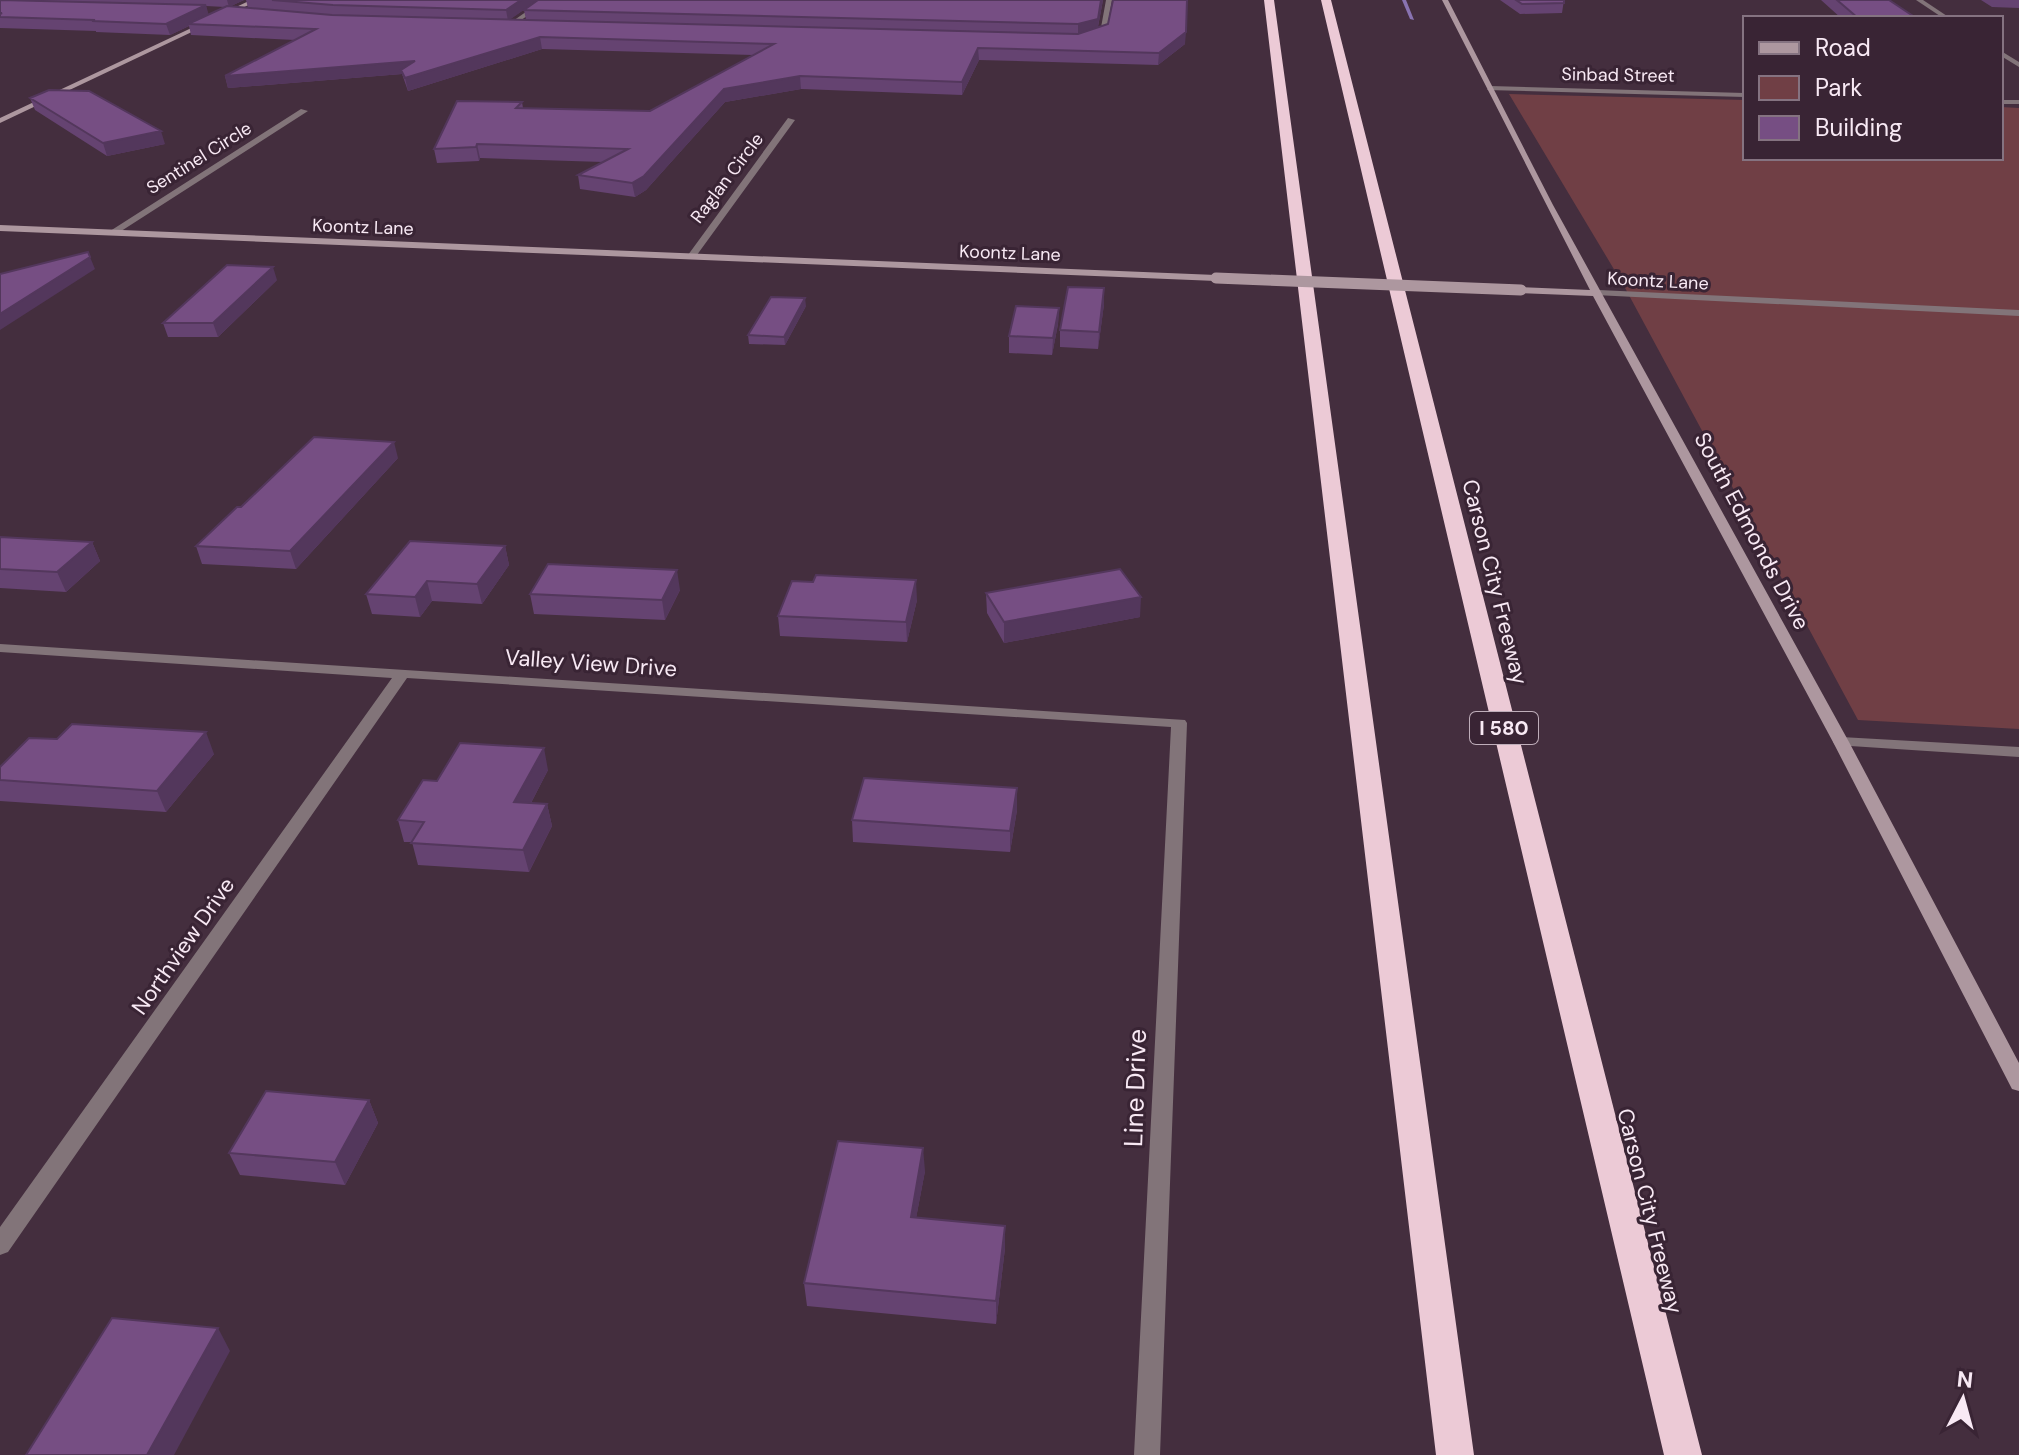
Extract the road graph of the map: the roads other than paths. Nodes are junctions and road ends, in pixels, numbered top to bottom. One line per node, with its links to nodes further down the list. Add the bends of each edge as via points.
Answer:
1 (256, 0): 9 (street)
2 (547, 0): 13 (street)
3 (1109, 0): 15 (street, via 1103,34)
4 (1269, 0): 34 (highway)
5 (1326, 0): 35 (highway, Carson City Freeway / I 580)
6 (1445, 0): 16 (street, South Edmonds Drive)
7 (1919, 0): 11 (street)
8 (211, 11): 9 (street)
9 (231, 12): 10 (street); 20 (street)
10 (249, 14)
11 (1944, 16)
12 (501, 24): 13 (street)
13 (512, 24): 14 (street)
14 (523, 25)
15 (1078, 40)
16 (1490, 88): 17 (street, Sinbad Street); 24 (street, South Edmonds Drive)
17 (1743, 95)
18 (304, 111): 22 (street, Sentinel Circle)
19 (791, 120): 23 (street, Raglan Circle)
20 (0, 121)
21 (0, 228): 22 (street, Koontz Lane)
22 (112, 233): 23 (street, Koontz Lane)
23 (691, 257): 24 (street, Koontz Lane, bridge)
24 (1599, 293): 25 (street, Koontz Lane); 29 (street, South Edmonds Drive)
25 (2019, 313)
26 (0, 648): 27 (street, Valley View Drive)
27 (403, 673): 28 (street, Valley View Drive); 32 (street, Northview Drive)
28 (1179, 723): 33 (street, Line Drive)
29 (1841, 742): 30 (street); 31 (street, South Edmonds Drive)
30 (2019, 752)
31 (2019, 1083)
32 (0, 1245)
33 (1147, 1455)
34 (1455, 1455)
35 (1683, 1455)

